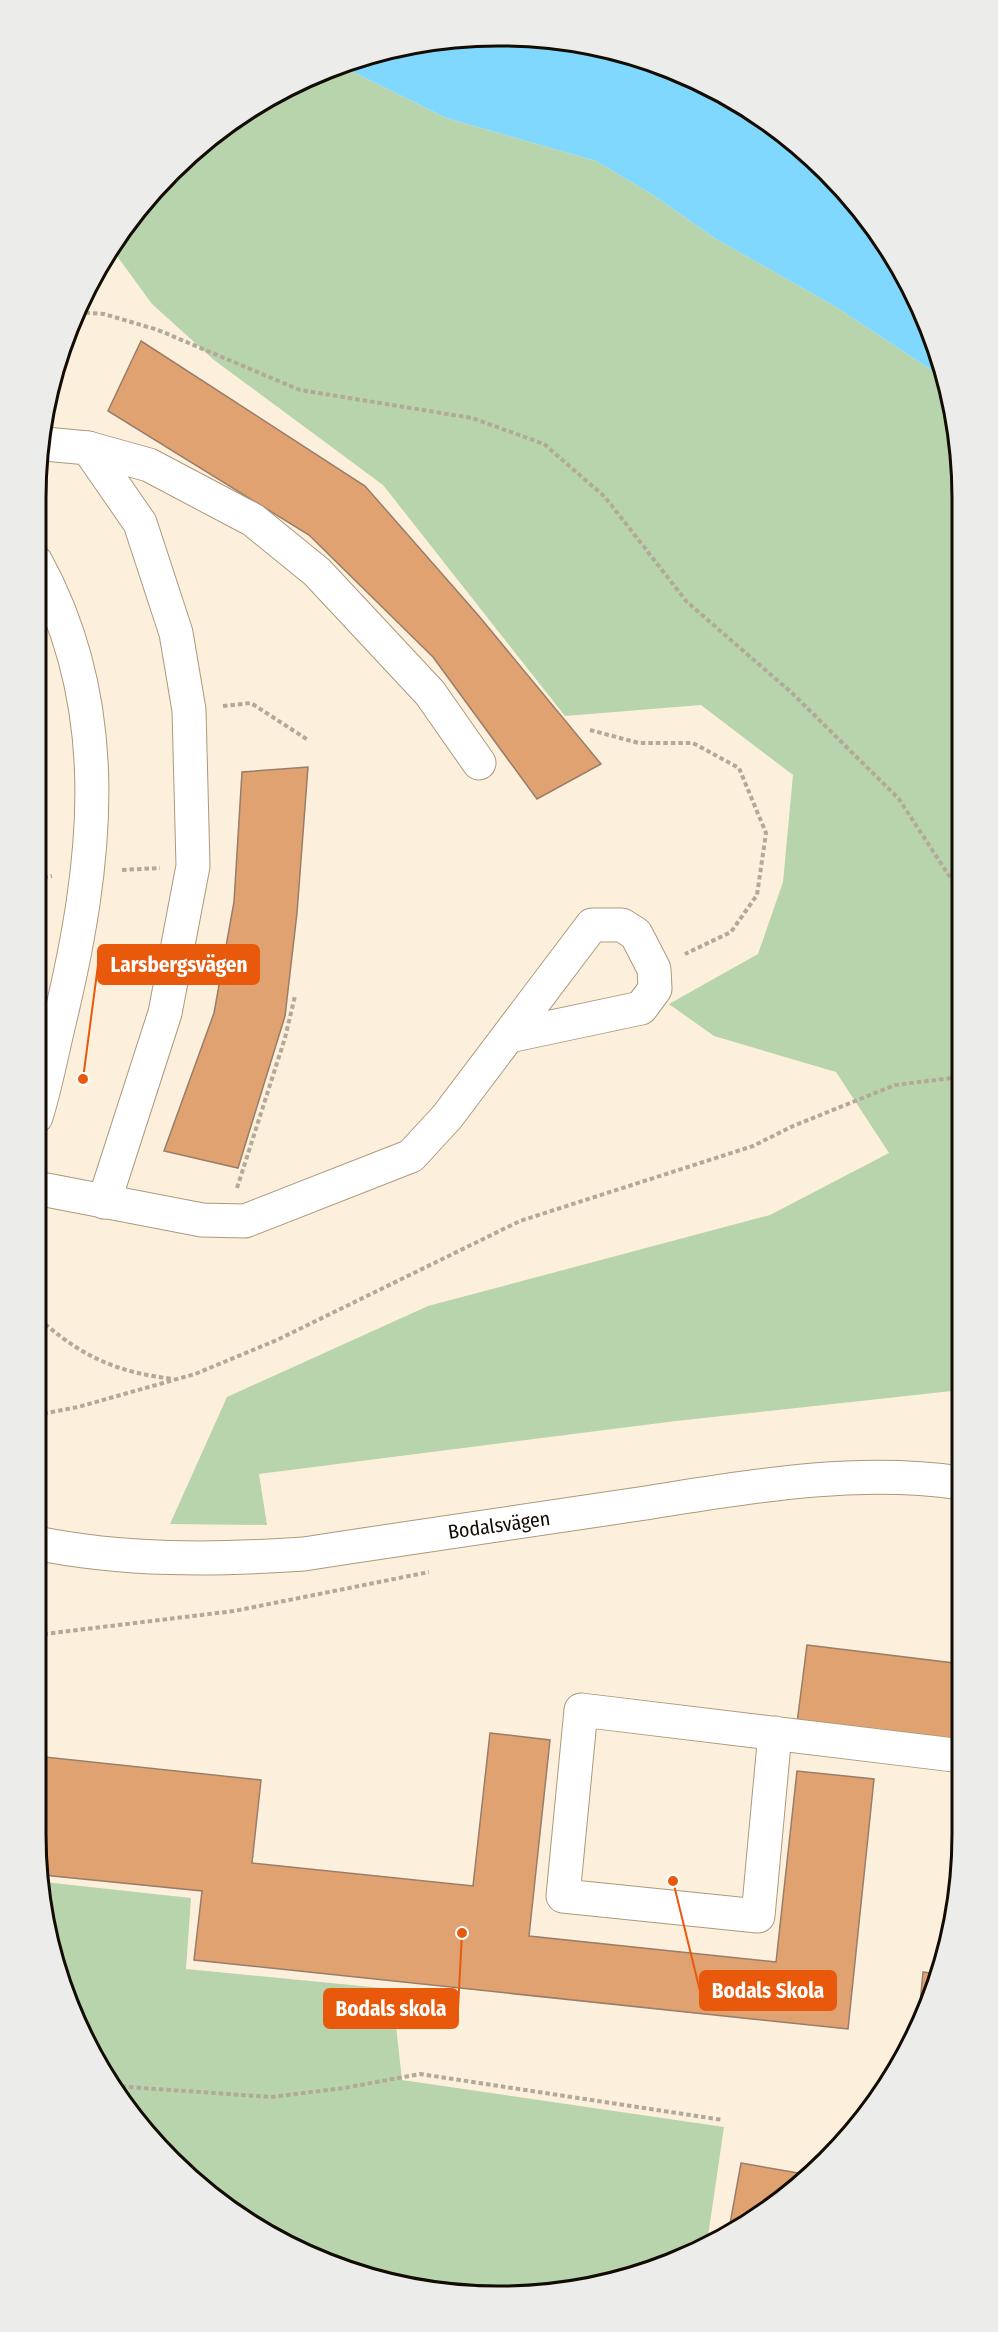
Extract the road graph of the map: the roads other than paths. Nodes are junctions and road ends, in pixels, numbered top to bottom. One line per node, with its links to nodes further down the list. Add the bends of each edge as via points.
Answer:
1 (50, 444): 2 (street)
2 (88, 448): 4 (street, via 149,465 253,520 316,572 430,693); 8 (street, via 140,523 176,633 189,710 193,866 165,1013)
3 (47, 588): 6 (street, via 83,689 94,795 77,949)
4 (479, 763)
5 (509, 1036): 5 (street, via 641,1008 655,989 654,969 636,934 622,926 592,925); 8 (street, via 447,1117 411,1156 245,1221 202,1220)
6 (47, 1072)
7 (47, 1190): 8 (street)
8 (104, 1202)
9 (951, 1482): 10 (street, Bodalsvägen, via 863,1475 782,1482 304,1554 235,1559 180,1559)
10 (47, 1545)
11 (775, 1733): 11 (street, via 581,1710 563,1896 758,1916); 12 (street)
12 (951, 1755)

